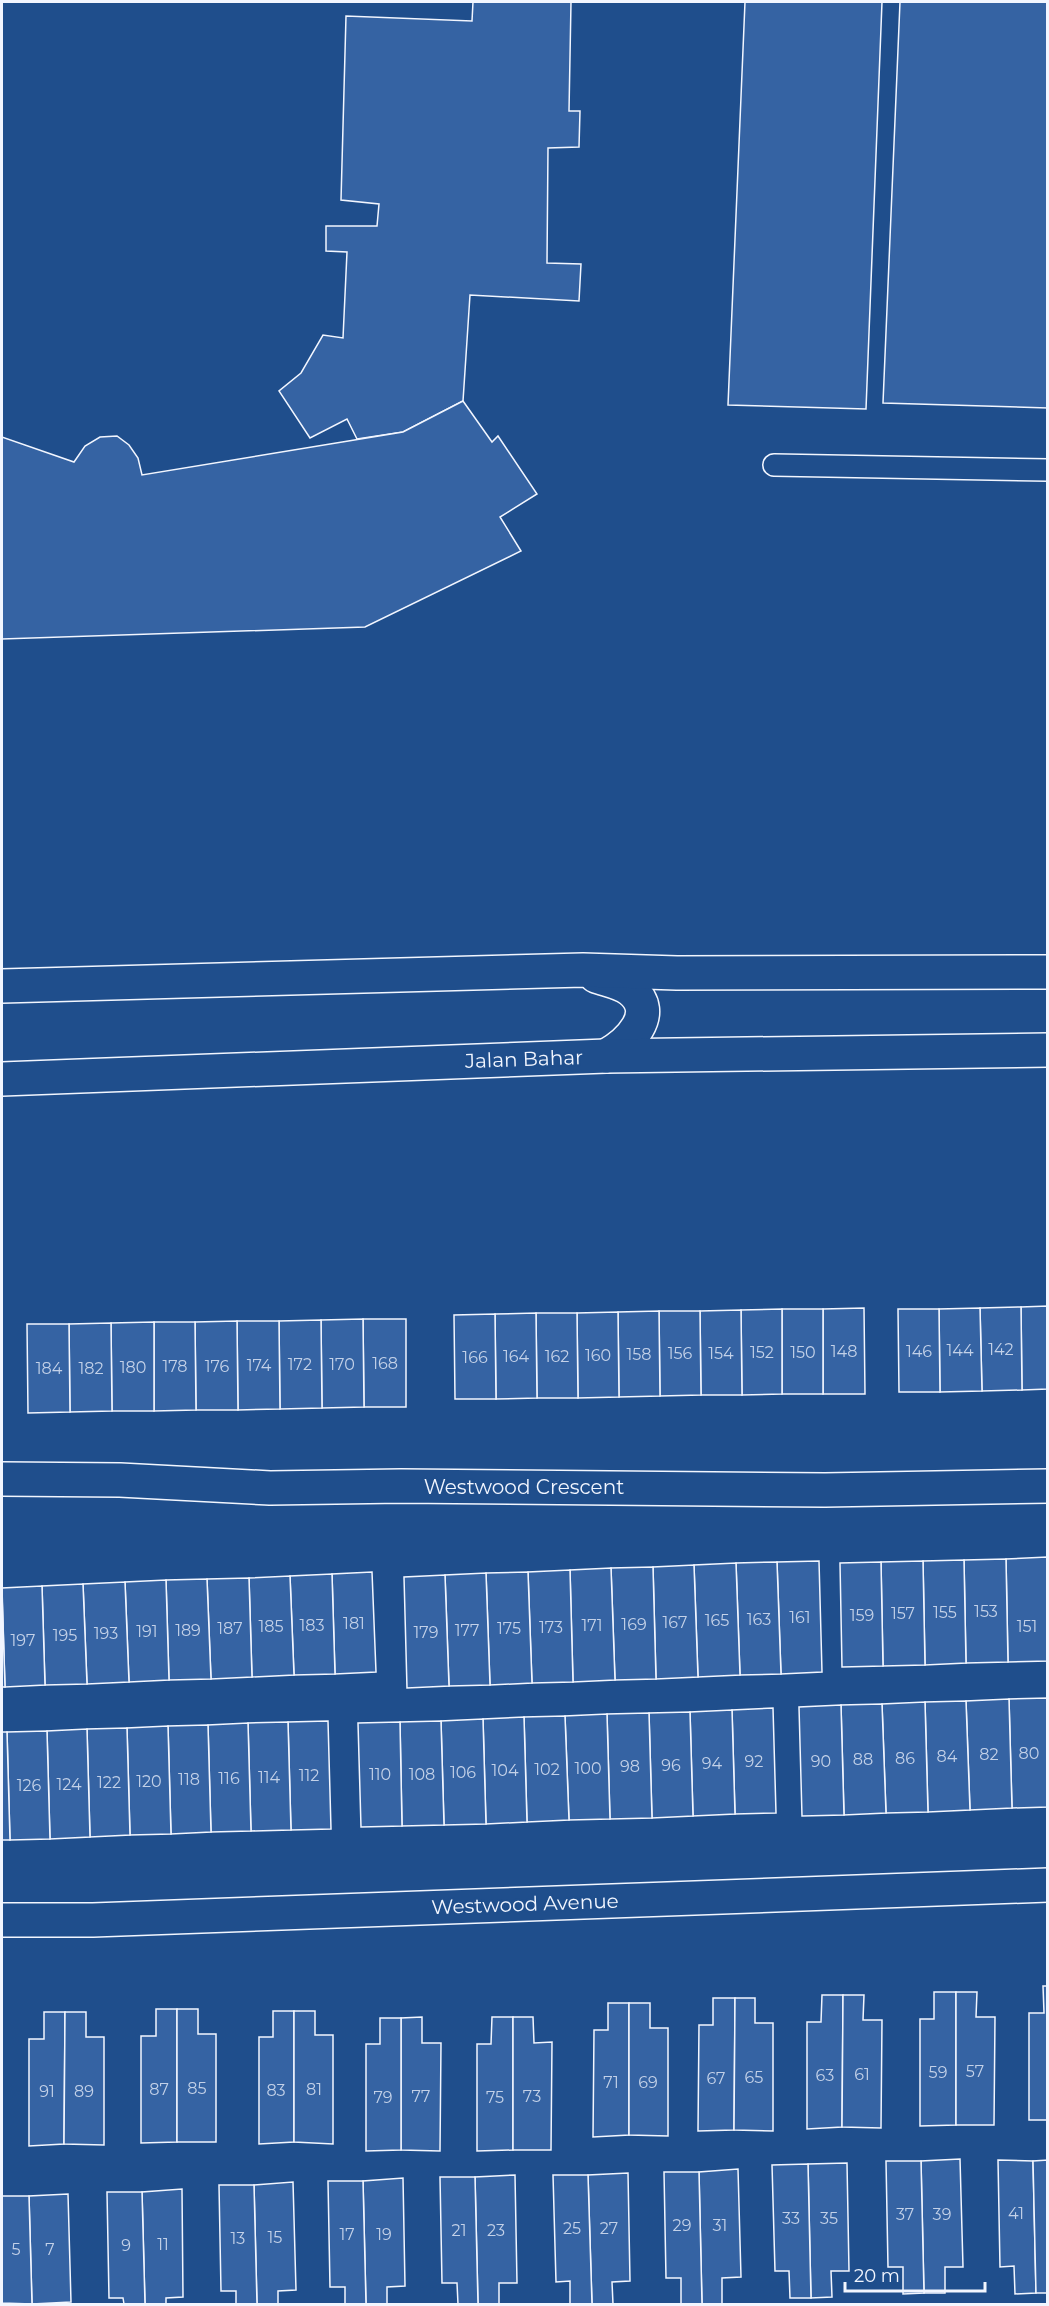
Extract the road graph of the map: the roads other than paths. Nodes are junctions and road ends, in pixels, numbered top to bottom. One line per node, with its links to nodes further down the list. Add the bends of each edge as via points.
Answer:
1 (774, 465): 2 (lane)
2 (1047, 470)
3 (584, 970): 4 (main road); 5 (main road); 7 (main road, via 618,983 639,1000 641,1023 637,1030 628,1043)
4 (1047, 972)
5 (2, 986)
6 (1047, 1050): 7 (main road, Jalan Bahar)
7 (606, 1056): 8 (main road, Jalan Bahar)
8 (2, 1079)
9 (2, 1479): 10 (main road, Westwood Crescent, via 270,1488 825,1490)
10 (1047, 1486)
11 (1047, 1885): 12 (main road, Westwood Avenue, via 93,1920)
12 (2, 1920)

